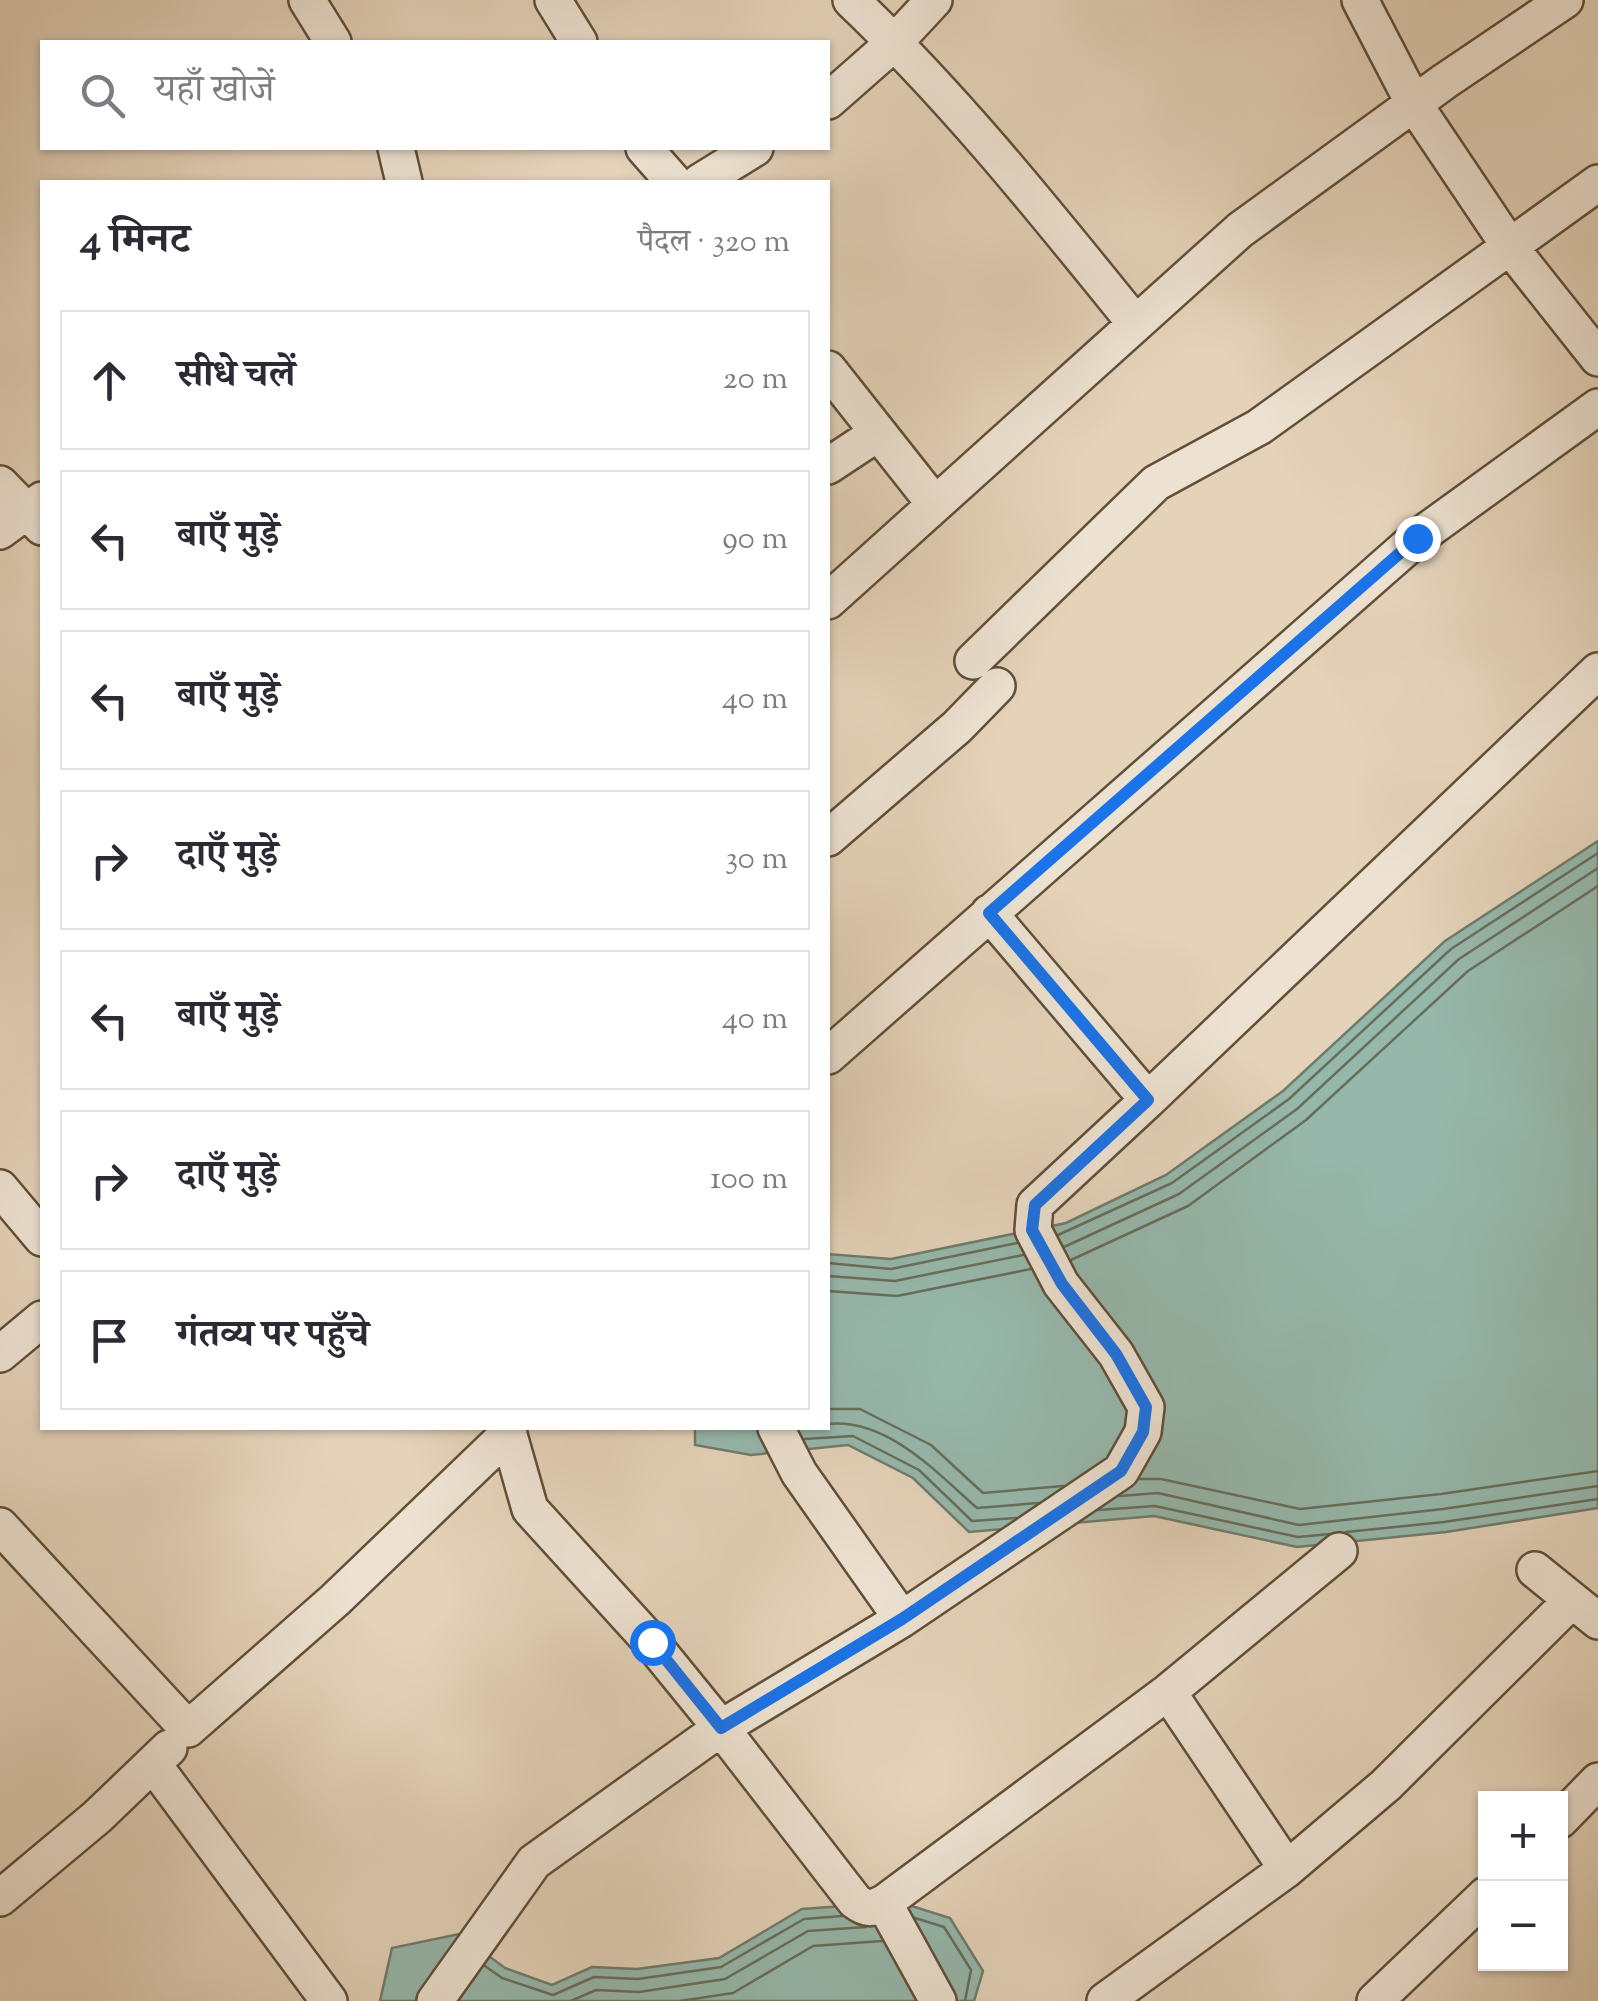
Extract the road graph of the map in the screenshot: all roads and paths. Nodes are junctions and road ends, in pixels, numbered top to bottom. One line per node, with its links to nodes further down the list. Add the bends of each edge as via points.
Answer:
1 (307, 0): 7 (street)
2 (851, 0): 9 (street)
3 (934, 0): 9 (street)
4 (1360, 0): 11 (street)
5 (1566, 0): 11 (street)
6 (555, 1): 8 (street)
7 (332, 40)
8 (578, 40)
9 (895, 42): 10 (street); 20 (street)
10 (830, 100)
11 (1414, 104): 19 (street); 20 (street, via 1240,230)
12 (396, 150): 15 (street)
13 (646, 150): 16 (street)
14 (753, 150): 17 (street)
15 (404, 180)
16 (672, 180)
17 (703, 180)
18 (1598, 184): 19 (street)
19 (1510, 247): 21 (street); 31 (street, via 1259,427 1156,484 985,674 957,727)
20 (1135, 323): 27 (street)
21 (1598, 358)
22 (830, 372): 24 (street)
23 (1598, 406): 32 (street, via 1417,538)
24 (878, 433): 25 (street); 27 (street)
25 (830, 465)
26 (0, 484): 28 (street)
27 (934, 503): 29 (street)
28 (27, 517)
29 (830, 599)
30 (1598, 671): 34 (street)
31 (830, 836)
32 (989, 913): 33 (street); 34 (street)
33 (830, 1054)
34 (1148, 1100): 45 (street, via 1035,1205 1032,1230 1146,1407 1143,1432 1121,1471)
35 (0, 1188): 36 (street)
36 (40, 1236)
37 (40, 1322): 38 (street)
38 (0, 1354)
39 (508, 1430): 47 (street, via 530,1509); 48 (street, via 335,1600)
40 (777, 1430): 45 (street, via 799,1473)
41 (0, 1526): 48 (street)
42 (1339, 1551): 46 (street)
43 (1535, 1570): 44 (street)
44 (1584, 1611): 52 (street)
45 (902, 1619): 47 (street)
46 (1168, 1692): 52 (street); 54 (street)
47 (721, 1728): 54 (street, via 856,1901 871,1909); 57 (street, via 534,1862)
48 (188, 1729): 49 (street)
49 (153, 1764): 53 (street); 56 (street)
50 (1598, 1780): 51 (street)
51 (1568, 1812)
52 (1287, 1870): 59 (street)
53 (0, 1898)
54 (884, 1903): 58 (street)
55 (1478, 1903): 60 (street)
56 (330, 2001)
57 (435, 2001)
58 (938, 2001)
59 (1105, 2001)
60 (1376, 2001)

